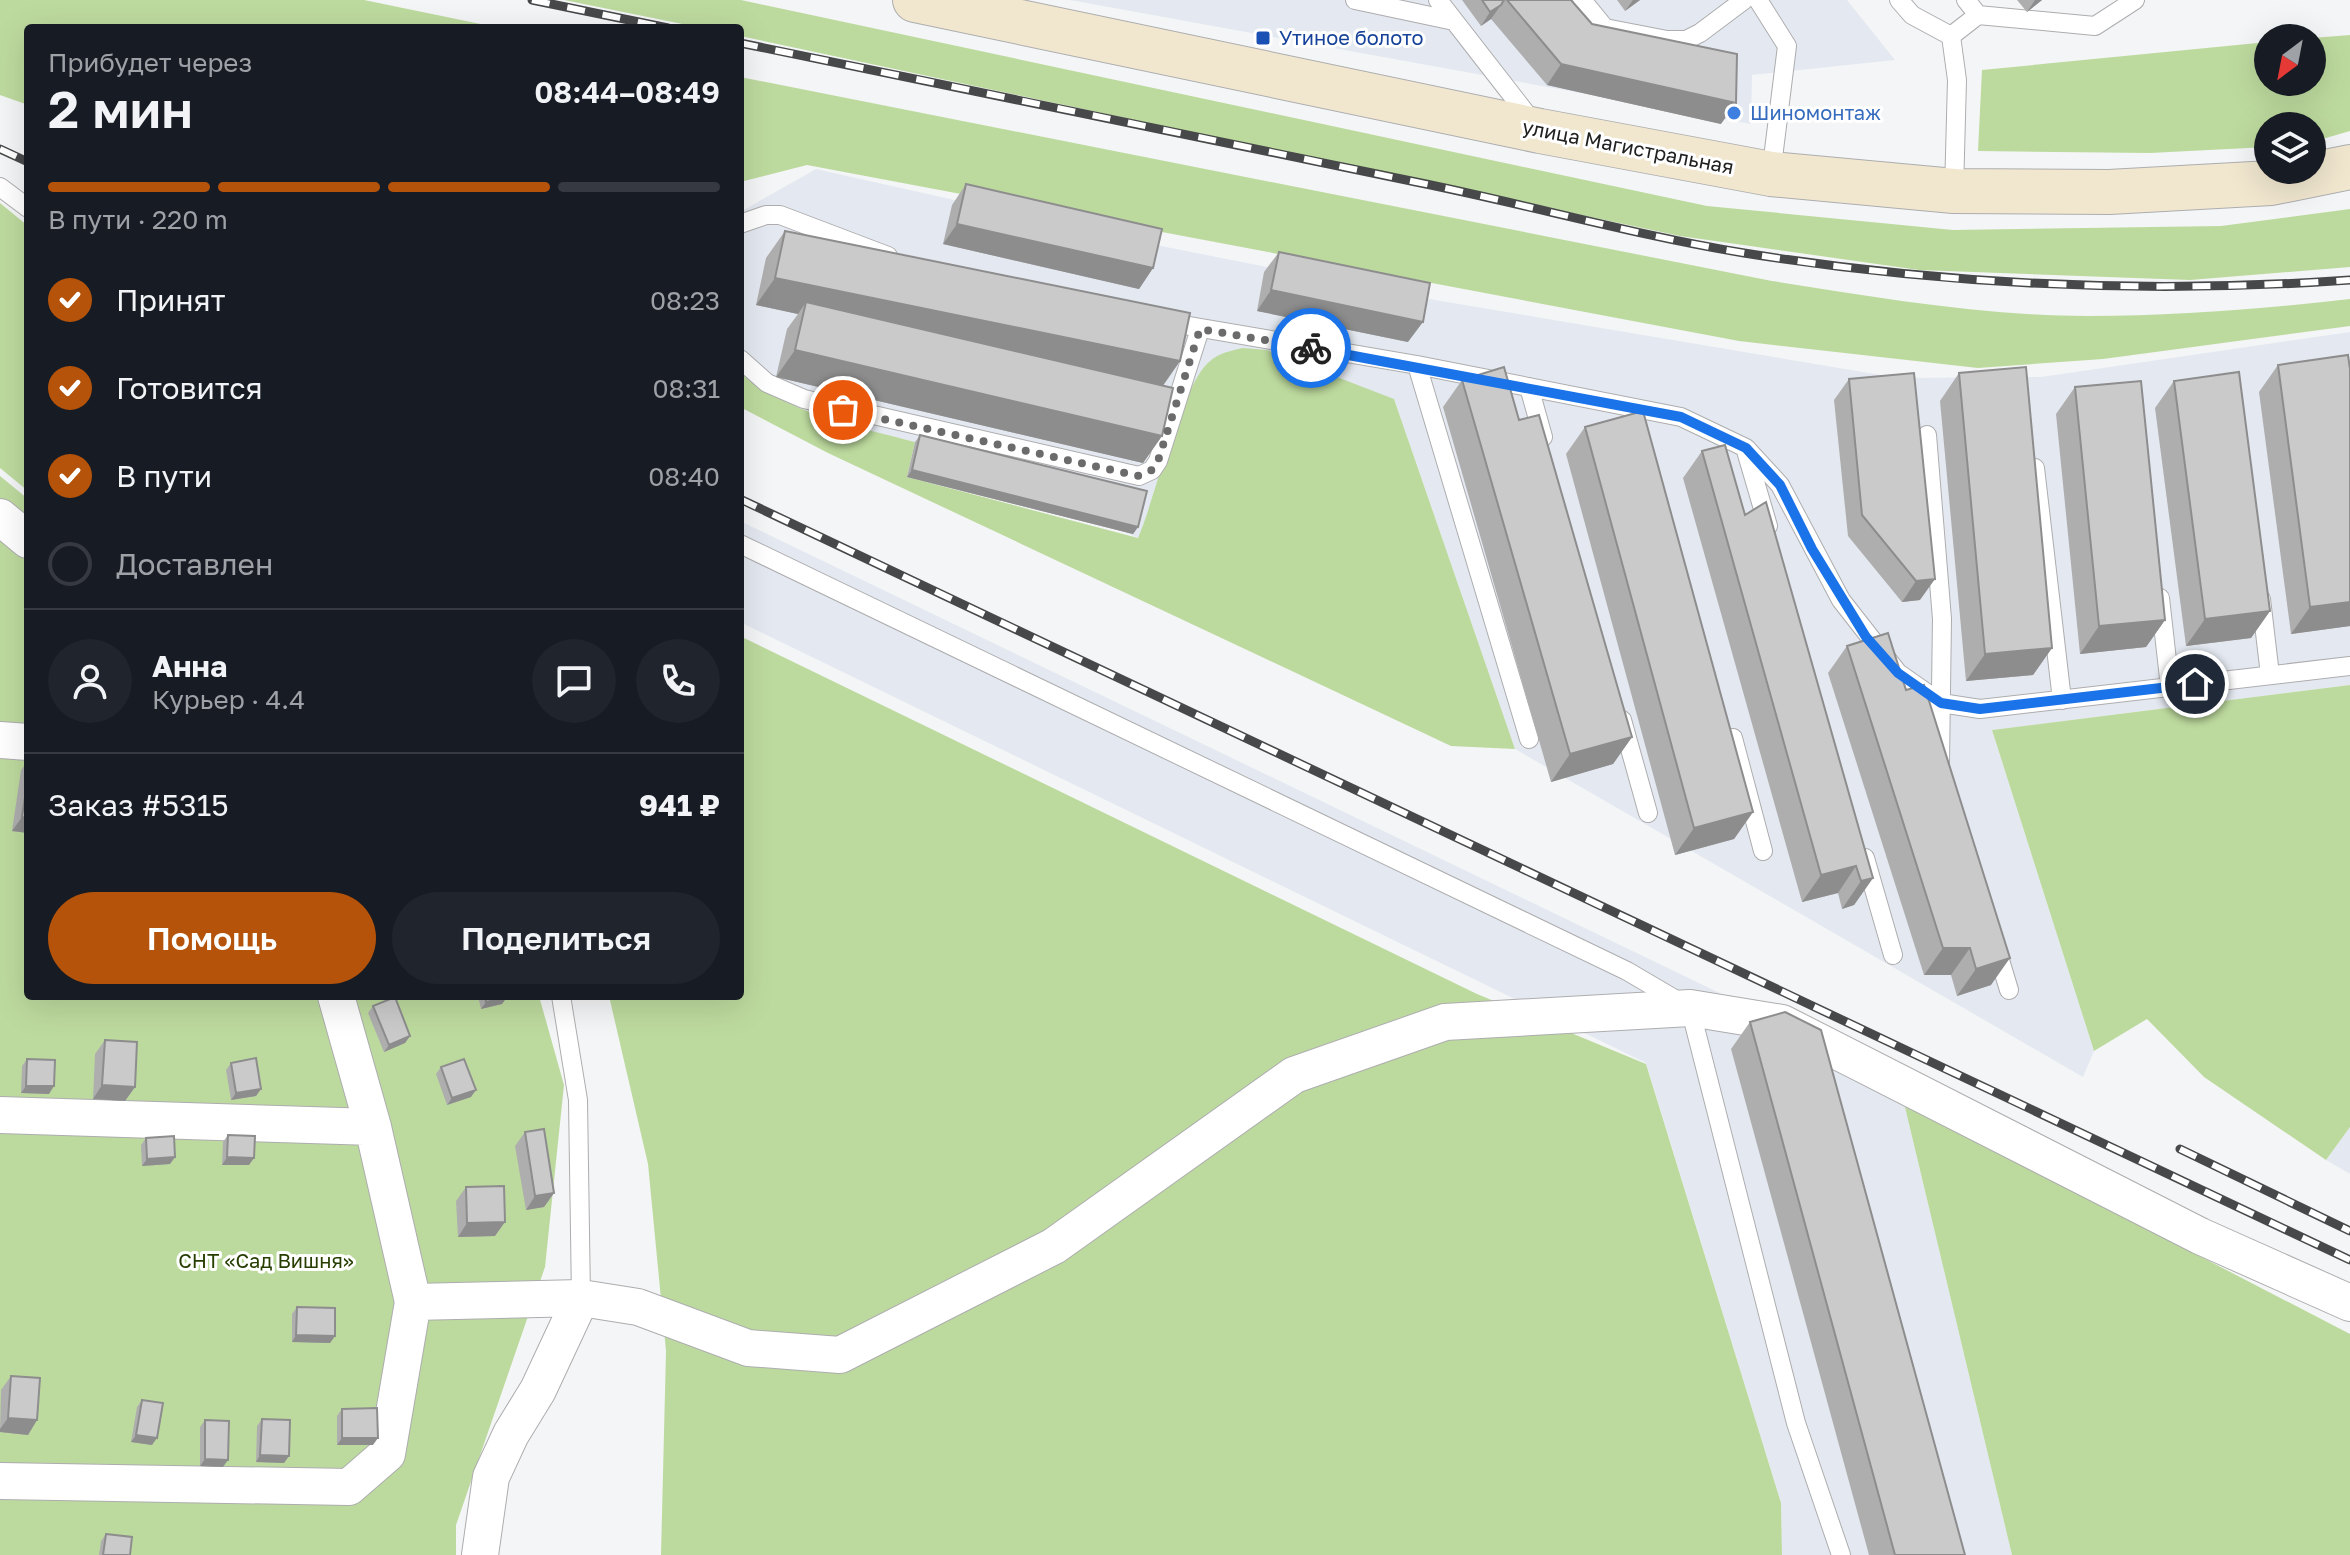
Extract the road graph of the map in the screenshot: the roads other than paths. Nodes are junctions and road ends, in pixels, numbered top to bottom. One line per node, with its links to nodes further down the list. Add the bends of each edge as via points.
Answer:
1 (915, 0): 13 (main road, улица Магистральная)
2 (1355, 0): 11 (lane)
3 (1438, 0): 11 (lane)
4 (1582, 0): 5 (lane, via 1605,28 1667,40 1686,40)
5 (1744, 0)
6 (1758, 0): 15 (lane, via 1787,46)
7 (1899, 0): 12 (lane, via 1912,15)
8 (1966, 0): 10 (lane)
9 (2135, 0): 10 (lane, via 2095,26)
10 (1978, 15): 12 (lane)
11 (1454, 21): 13 (lane)
12 (1951, 36): 17 (lane, via 1957,80)
13 (1540, 131): 15 (main road, улица Магистральная)
14 (2350, 167): 17 (main road, улица Магистральная, via 2271,183 2109,192)
15 (1771, 174): 17 (main road, улица Магистральная)
16 (0, 187): 18 (lane)
17 (1954, 191)
18 (24, 205)
19 (744, 222): 20 (lane, via 780,215)
20 (905, 262)
21 (1141, 316): 22 (lane)
22 (1200, 329): 23 (lane, via 1168,403 1158,461 1147,474 1132,476 804,399 774,387); 24 (lane)
23 (744, 362)
24 (1417, 365): 25 (lane); 43 (lane)
25 (1529, 387): 28 (lane); 29 (lane, via 1645,417 1681,417)
26 (1927, 435): 40 (lane, via 1942,619)
27 (2032, 444): 39 (lane)
28 (1546, 448)
29 (1746, 448): 32 (lane); 40 (lane, via 1780,485 1866,637 1898,673)
30 (0, 517): 31 (street)
31 (24, 537)
32 (1772, 537)
33 (744, 546): 55 (lane, via 1627,971)
34 (2157, 577): 38 (lane)
35 (2259, 581): 37 (lane)
36 (2350, 666): 37 (lane)
37 (2270, 675): 38 (lane)
38 (2170, 687): 39 (lane)
39 (2062, 700): 40 (lane, via 1980,709)
40 (1941, 703): 46 (lane)
41 (1618, 707): 47 (lane)
42 (1726, 714): 49 (lane)
43 (1529, 739)
44 (0, 740): 45 (street)
45 (24, 742)
46 (1944, 788)
47 (1648, 813)
48 (1858, 836): 51 (lane)
49 (1763, 851)
50 (1991, 933): 52 (lane)
51 (1893, 955)
52 (2009, 990)
53 (337, 1000): 57 (street)
54 (562, 1000): 58 (lane, via 578,1100)
55 (1690, 1008): 58 (street, via 1445,1022 1294,1075 1054,1246 840,1355 748,1348 638,1307); 60 (street, via 1782,1023 2200,1236); 63 (lane, via 1796,1423)
56 (0, 1115): 57 (street)
57 (373, 1127): 59 (street)
58 (581, 1298): 59 (street); 62 (street, via 491,1477)
59 (413, 1302): 61 (street, via 387,1454 349,1487)
60 (2350, 1303)
61 (0, 1481)
62 (480, 1555)
63 (1841, 1555)

